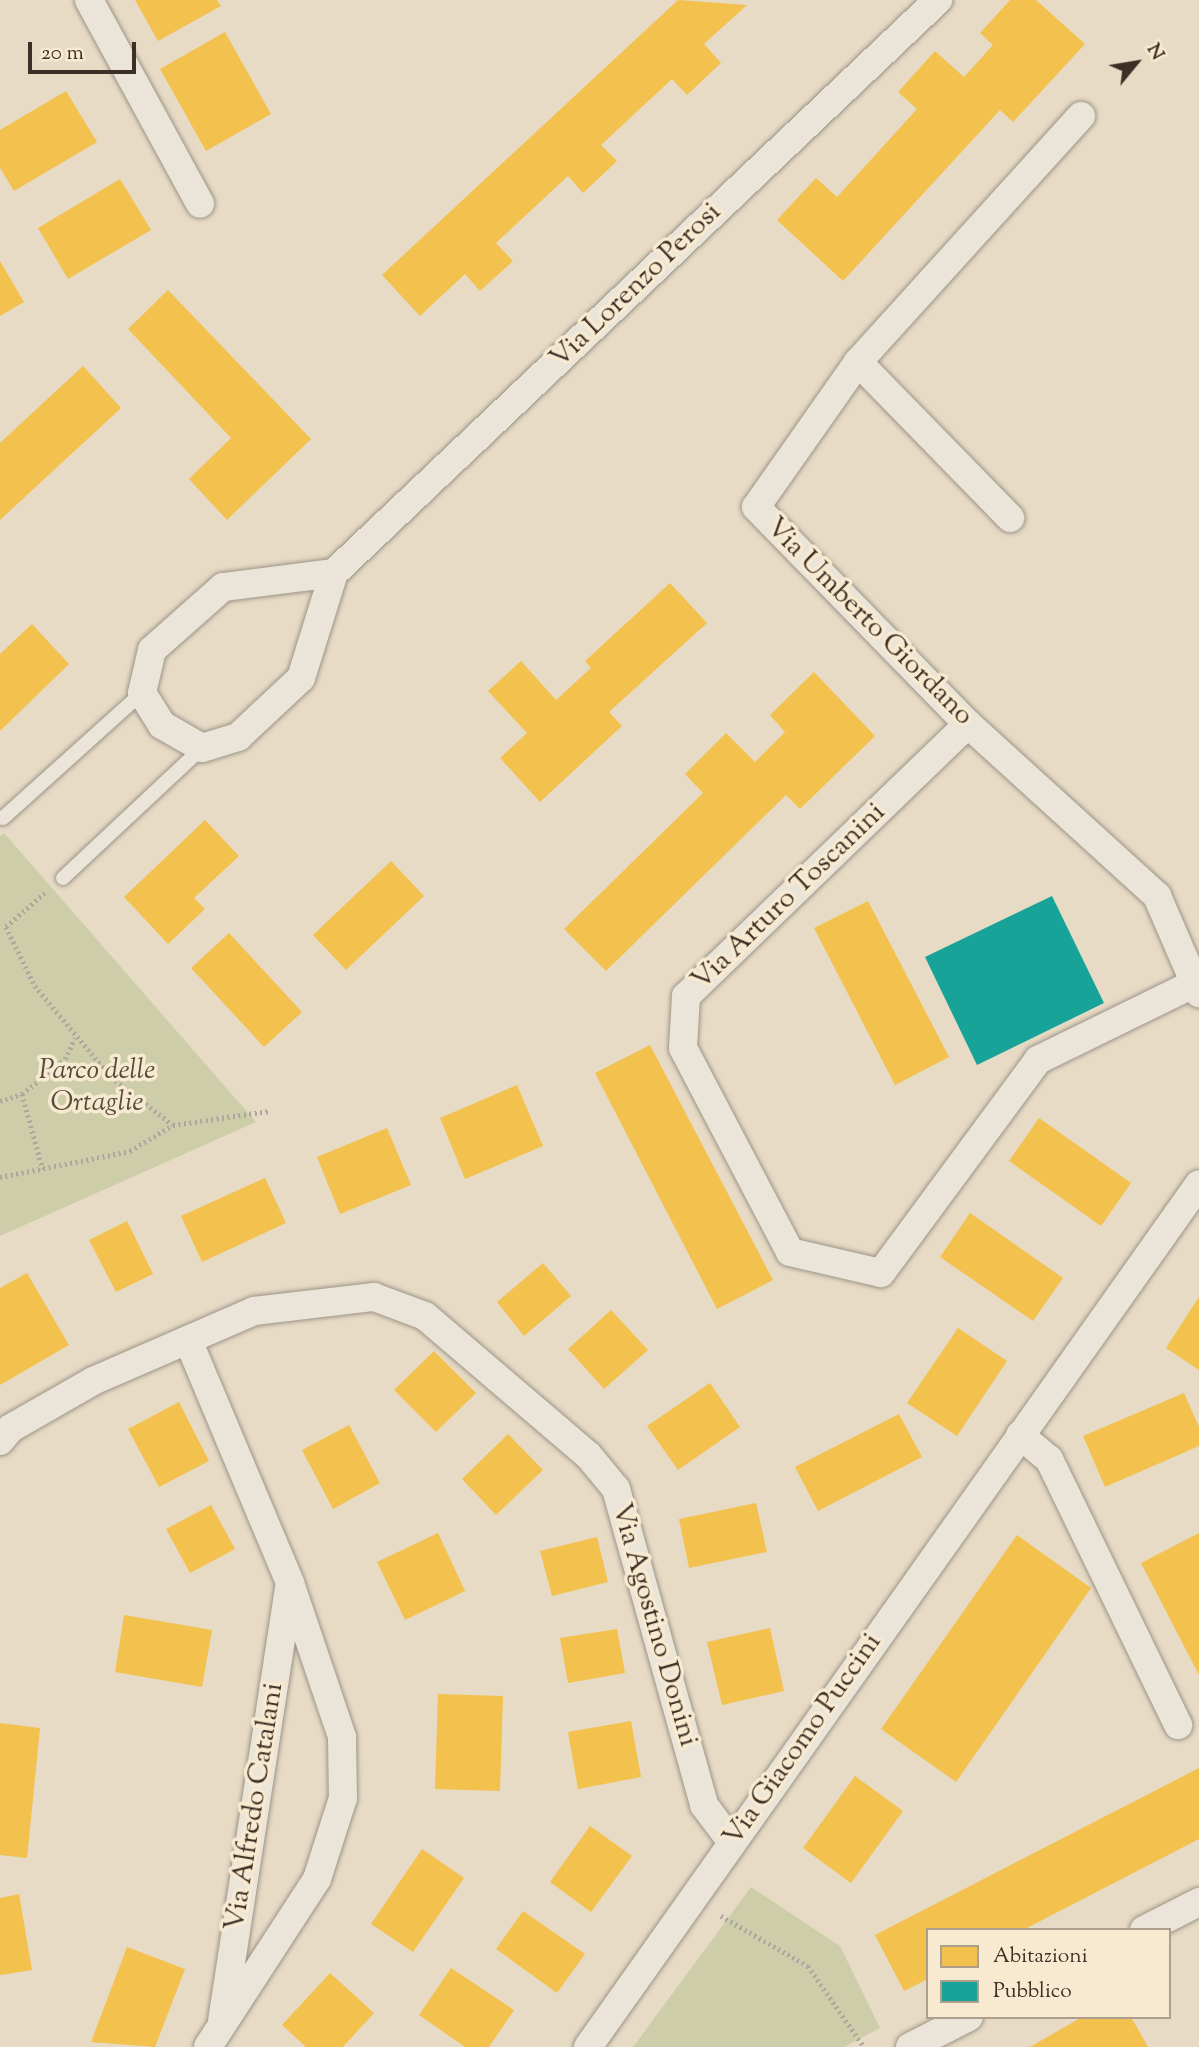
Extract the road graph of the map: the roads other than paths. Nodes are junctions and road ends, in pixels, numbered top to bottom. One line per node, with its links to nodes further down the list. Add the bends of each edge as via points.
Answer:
1 (89, 0): 4 (street)
2 (938, 0): 7 (street, Via Lorenzo Perosi)
3 (1081, 116): 5 (street, Via Umberto Giordano)
4 (200, 204)
5 (858, 362): 6 (street); 9 (street, Via Umberto Giordano, via 756,508)
6 (1010, 518)
7 (334, 573): 8 (street, via 223,587 152,650); 10 (street, Via Lorenzo Perosi, via 301,677 237,737)
8 (142, 693): 10 (street, via 162,725); 11 (lane)
9 (968, 724): 13 (street, Via Umberto Giordano, via 1157,896); 13 (street, Via Arturo Toscanini, via 686,996 683,1048 790,1252 881,1273 1038,1060)
10 (202, 748): 12 (lane)
11 (3, 818)
12 (63, 878)
13 (1197, 985)
14 (1199, 1184): 16 (street, Via Giacomo Puccini)
15 (188, 1340): 17 (street, Via Agostino Donini, via 93,1381 10,1428); 18 (street, Via Alfredo Catalani); 20 (street, Via Agostino Donini, via 254,1311 374,1297 425,1316 589,1455 616,1489 704,1805)
16 (1020, 1435): 19 (street, via 1049,1459); 20 (street, Via Giacomo Puccini)
17 (0, 1441)
18 (290, 1583): 24 (street, Via Alfredo Catalani); 24 (street, Via Alfredo Catalani, via 342,1737 343,1798 317,1879)
19 (1178, 1725)
20 (731, 1841): 25 (street, Via Giacomo Puccini)
21 (1199, 1902): 22 (street)
22 (1148, 1928)
23 (964, 2019): 26 (street)
24 (214, 2039)
25 (588, 2047)
26 (910, 2047)

